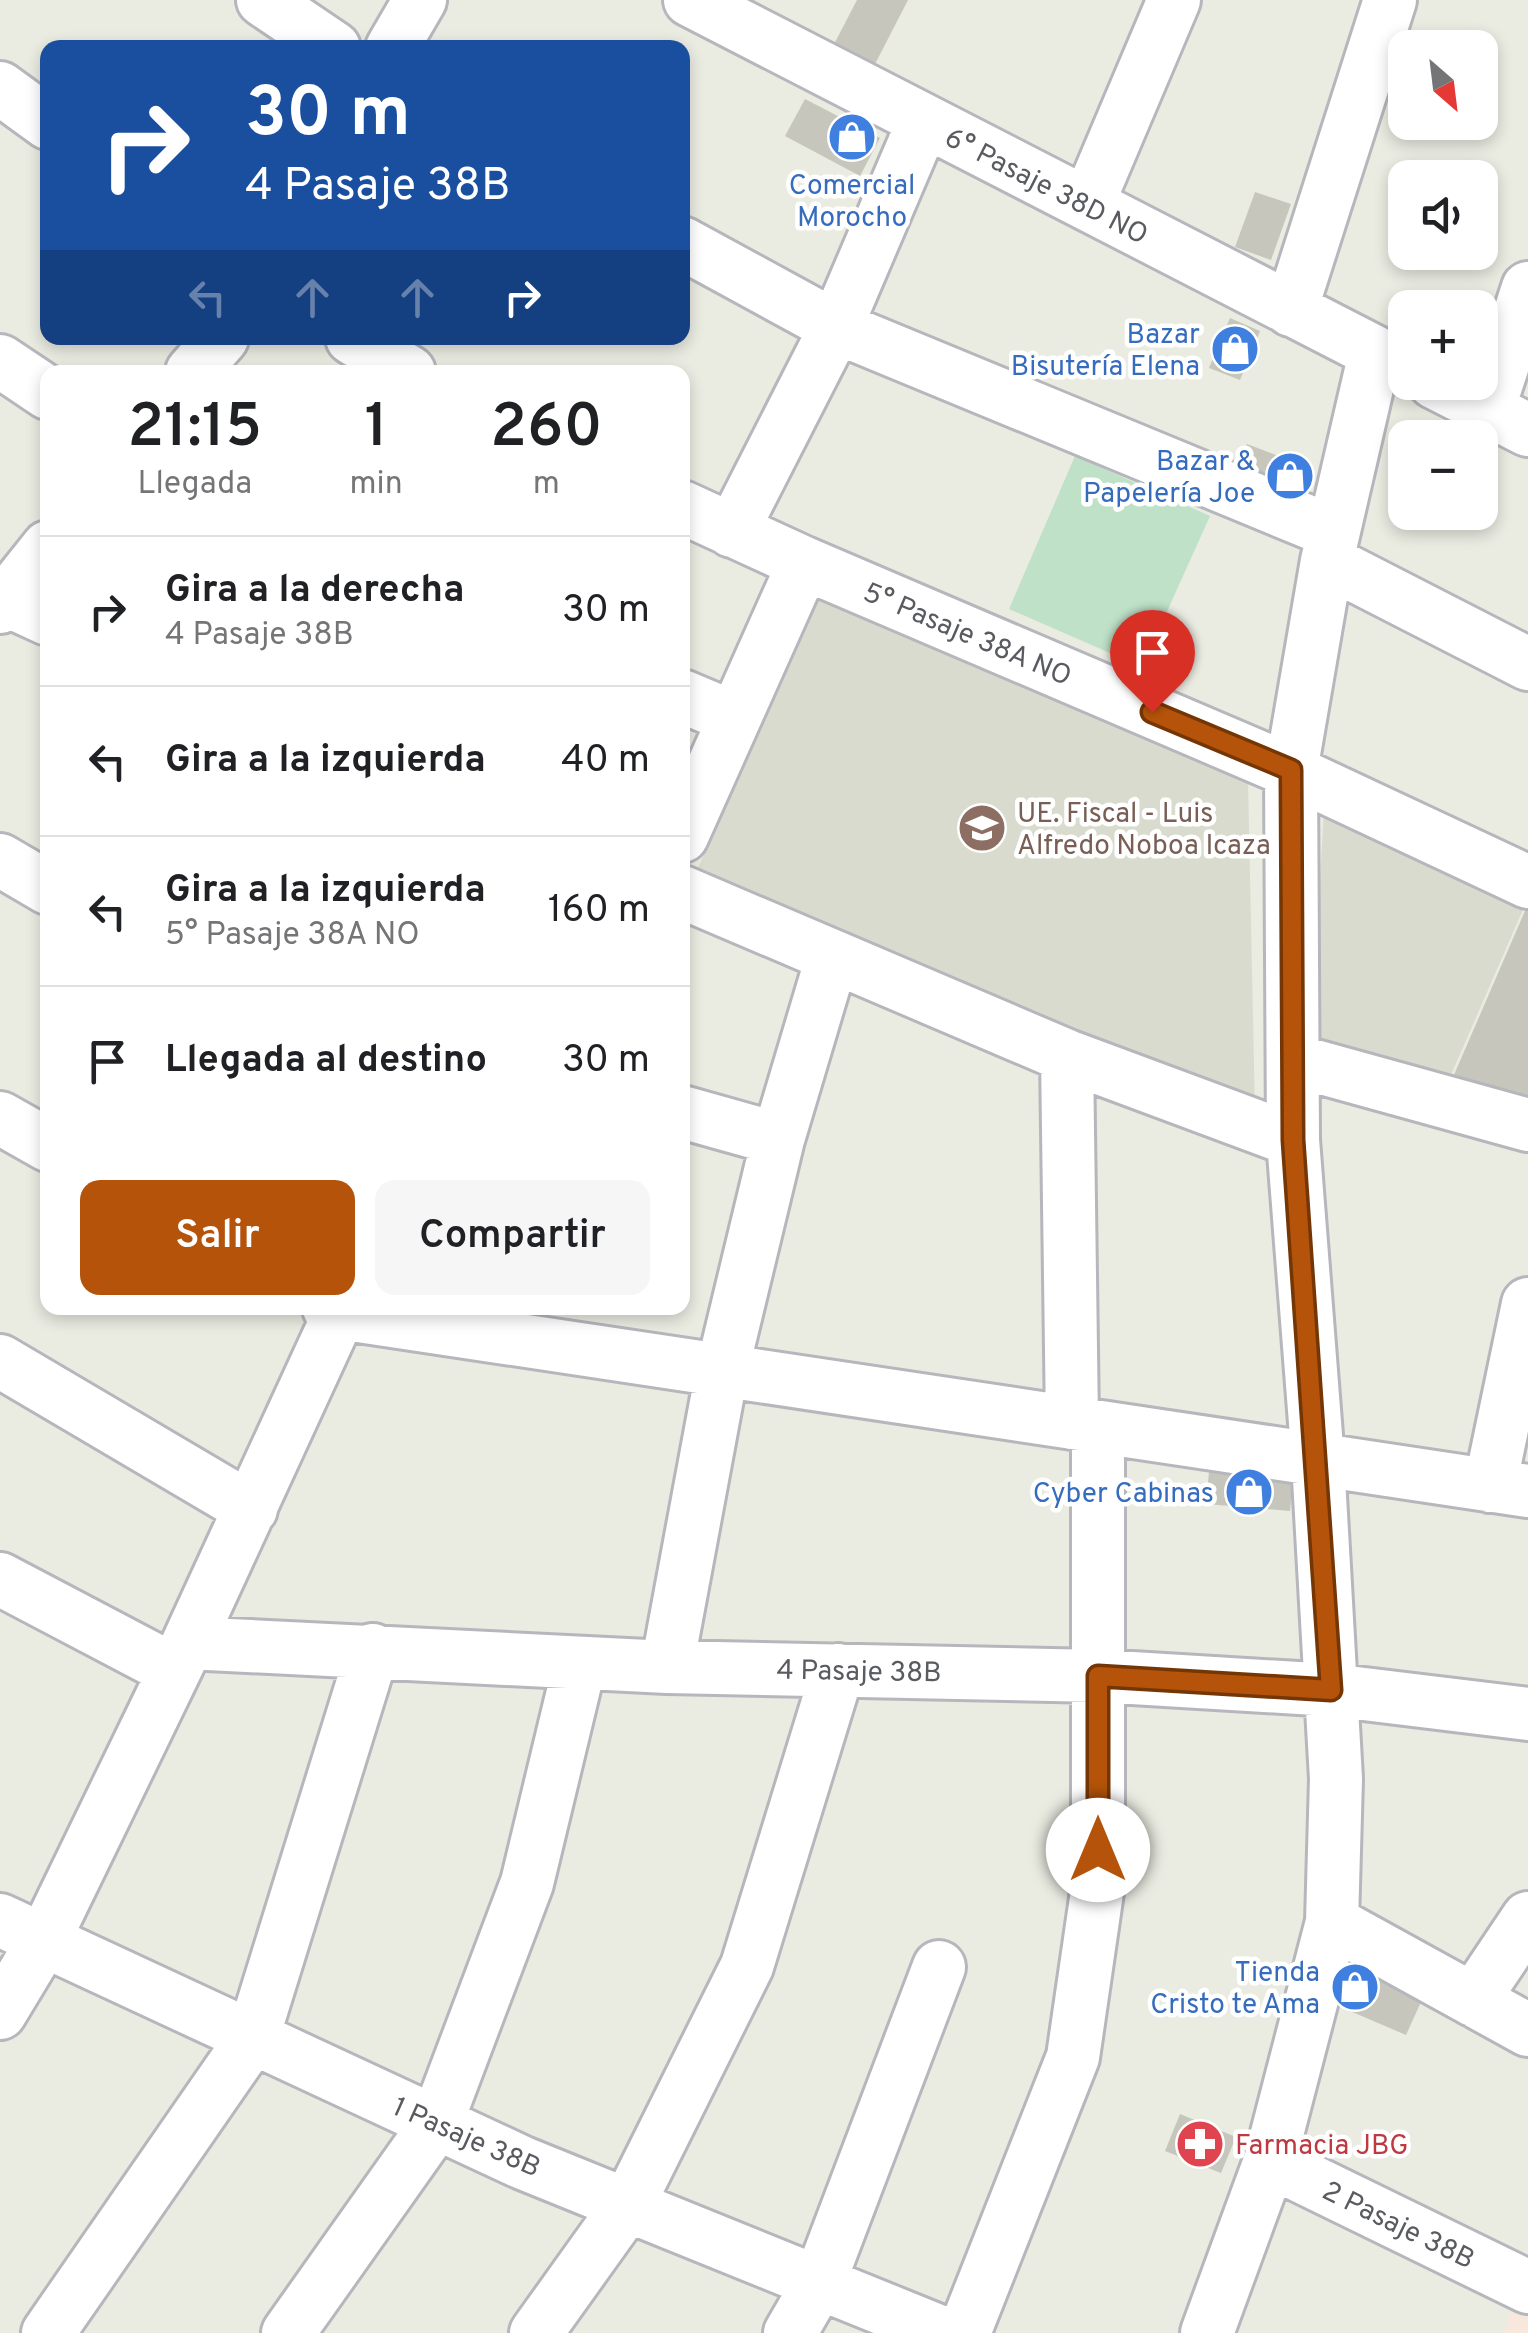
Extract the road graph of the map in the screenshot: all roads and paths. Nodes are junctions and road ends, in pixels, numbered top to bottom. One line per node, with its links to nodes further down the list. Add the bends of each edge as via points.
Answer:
1 (263, 0): 6 (street)
2 (420, 0): 7 (street)
3 (690, 0): 10 (street, 6° Pasaje 38D NO)
4 (1390, 0): 14 (street)
5 (1168, 3): 11 (street)
6 (322, 40)
7 (397, 40)
8 (0, 88): 9 (street)
9 (40, 116)
10 (923, 122): 11 (street, 6° Pasaje 38D NO); 15 (street)
11 (1088, 203): 14 (street, 6° Pasaje 38D NO)
12 (690, 247): 15 (street)
13 (1528, 288): 25 (street)
14 (1291, 310): 18 (street, 6° Pasaje 38D NO)
15 (836, 327): 27 (street); 28 (street)
16 (216, 345): 20 (street)
17 (364, 345): 21 (street)
18 (1388, 359)
19 (0, 360): 23 (street)
20 (198, 365)
21 (397, 365)
22 (1388, 366): 28 (street)
23 (40, 388)
24 (1469, 400): 25 (street)
25 (1508, 420)
26 (690, 511): 27 (street, 5° Pasaje 38A NO)
27 (732, 531): 30 (street, 5° Pasaje 38A NO)
28 (1330, 546): 32 (street); 35 (street)
29 (40, 560): 31 (street)
30 (804, 564): 34 (street); 35 (street, 5° Pasaje 38A NO)
31 (13, 606)
32 (1528, 664)
33 (690, 699): 34 (street)
34 (734, 718): 36 (street)
35 (1291, 770): 38 (street, 5° Pasaje 38A NO); 43 (street)
36 (690, 818)
37 (0, 860): 39 (street)
38 (1528, 882)
39 (40, 883)
40 (690, 896): 41 (street)
41 (832, 958): 42 (street); 47 (street)
42 (1067, 1056): 49 (street); 55 (street)
43 (1293, 1060): 46 (street); 49 (street)
44 (690, 1114): 47 (street)
45 (0, 1118): 48 (street)
46 (1528, 1125)
47 (778, 1139): 54 (street)
48 (40, 1140)
49 (1293, 1140): 56 (street)
50 (1528, 1304): 57 (street)
51 (335, 1315): 58 (street)
52 (369, 1315): 54 (street)
53 (0, 1361): 58 (street)
54 (722, 1371): 55 (street); 63 (street)
55 (1085, 1425): 56 (street); 65 (street)
56 (1318, 1461): 57 (street); 66 (street)
57 (1509, 1489)
58 (252, 1509): 61 (street)
59 (0, 1578): 61 (street, 4 Pasaje 38B)
60 (373, 1650): 61 (street, 4 Pasaje 38B); 62 (street, 4 Pasaje 38B); 75 (street)
61 (181, 1657): 70 (street)
62 (580, 1662): 63 (street, 4 Pasaje 38B); 76 (street, via 527,1882)
63 (668, 1667): 64 (street, 4 Pasaje 38B)
64 (838, 1670): 65 (street, 4 Pasaje 38B); 78 (street, via 746,1966)
65 (1098, 1676): 66 (street, 4 Pasaje 38B); 86 (street, via 1098,1884 1072,2056)
66 (1331, 1690): 67 (street, 4 Pasaje 38B); 69 (street)
67 (1528, 1714)
68 (1528, 1918): 72 (street)
69 (1332, 1922): 72 (street); 77 (street)
70 (22, 1930): 73 (street); 75 (street, 1 Pasaje 38B)
71 (939, 1967): 79 (street)
72 (1473, 2000): 74 (street)
73 (0, 2012)
74 (1528, 2030)
75 (254, 2037): 76 (street, 1 Pasaje 38B); 81 (street)
76 (436, 2124): 78 (street, 1 Pasaje 38B); 82 (street)
77 (1270, 2160): 80 (street, 2 Pasaje 38B); 87 (street)
78 (629, 2203): 79 (street, 1 Pasaje 38B); 83 (street)
79 (819, 2283): 84 (street); 85 (street, 1 Pasaje 38B)
80 (1528, 2288)
81 (48, 2333)
82 (288, 2333)
83 (536, 2333)
84 (790, 2333)
85 (943, 2333)
86 (964, 2333)
87 (1207, 2333)

